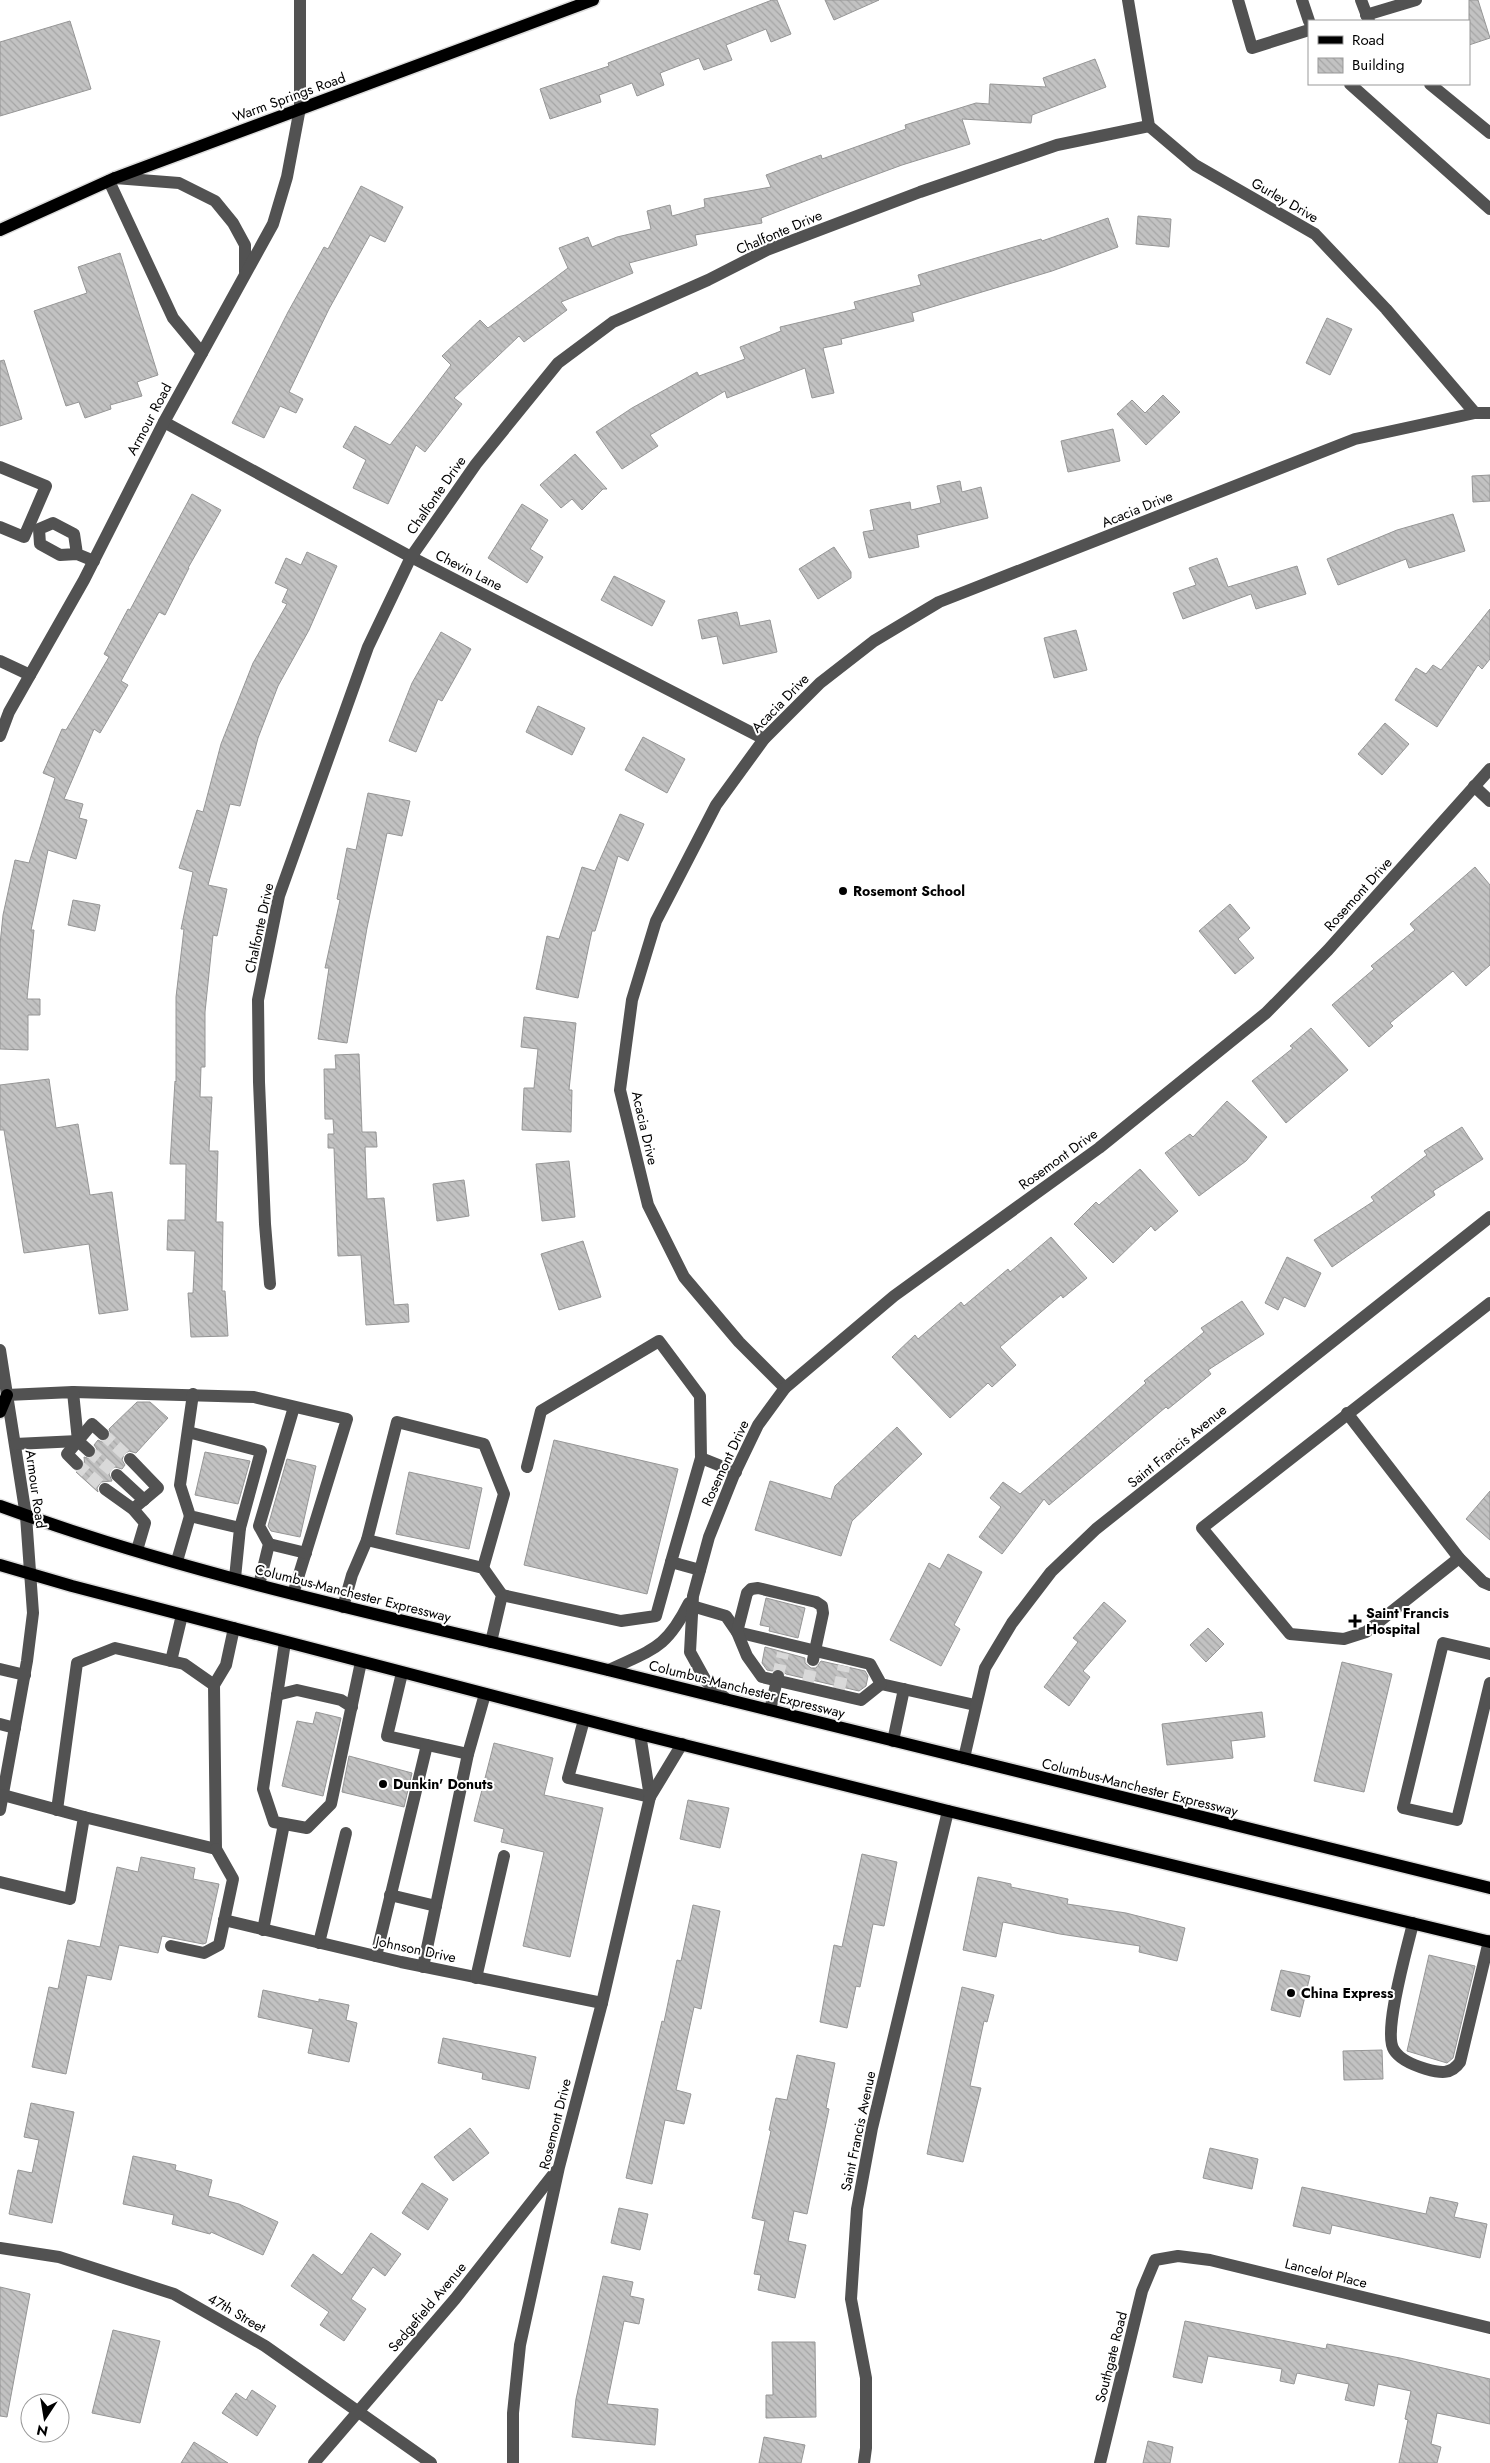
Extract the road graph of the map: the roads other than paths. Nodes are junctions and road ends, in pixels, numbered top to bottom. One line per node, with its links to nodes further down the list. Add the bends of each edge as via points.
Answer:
1 (300, 0): 13 (street, Armour Road)
2 (593, 0): 13 (main road, Warm Springs Road)
3 (1128, 0): 14 (street)
4 (1238, 0): 10 (street, via 1252,48)
5 (1302, 0): 9 (street)
6 (1361, 0): 8 (street)
7 (1416, 0): 8 (street)
8 (1367, 18)
9 (1309, 20)
10 (1308, 30)
11 (1351, 85): 17 (street)
12 (1431, 85): 15 (street)
13 (300, 108): 16 (main road, Warm Springs Road); 19 (street, Armour Road, via 287,177 273,224)
14 (1149, 126): 21 (street, Gurley Drive, via 1195,165 1315,234 1386,309); 28 (street, Chalfonte Drive, via 1057,145 920,192 767,250 612,322 558,363 476,464)
15 (1490, 133)
16 (112, 179): 18 (main road, Warm Springs Road); 19 (street, via 179,183 215,201 245,245); 20 (street, via 173,318)
17 (1490, 209)
18 (0, 230)
19 (245, 275): 20 (street, Armour Road)
20 (202, 353): 23 (street, Armour Road)
21 (1475, 413): 22 (street, Acacia Drive); 33 (street, Acacia Drive, via 1355,439 939,602 874,642 820,683)
22 (1490, 413)
23 (164, 422): 28 (street, Chevin Lane); 29 (street, Armour Road)
24 (0, 466): 26 (street, via 46,486)
25 (0, 527): 26 (street, via 24,537)
26 (34, 527): 27 (street, via 40,544 60,555); 27 (street, via 53,523 74,534)
27 (77, 554): 29 (street)
28 (411, 557): 33 (street, Chevin Lane); 38 (street, Chalfonte Drive, via 368,647 279,896 258,1000 259,1101)
29 (94, 560): 31 (street, Armour Road)
30 (0, 660): 31 (street)
31 (30, 675): 32 (street, Armour Road, via 9,712)
32 (0, 736)
33 (764, 740): 41 (street, Acacia Drive, via 716,805 656,921 632,1000 620,1090 648,1205 684,1277 739,1342)
34 (1490, 769): 35 (street, Rosemont Drive)
35 (1474, 786): 36 (street); 41 (street, Rosemont Drive, via 1328,950 1266,1014 1099,1148 894,1296)
36 (1490, 801)
37 (1490, 1217): 105 (street, Saint Francis Avenue, via 1070,1553 1051,1572 1012,1623 985,1668)
38 (270, 1284)
39 (1490, 1303): 47 (street)
40 (0, 1350): 44 (street, Armour Road)
41 (785, 1388): 57 (street, Rosemont Drive, via 758,1425)
42 (73, 1392): 43 (street); 44 (street); 50 (street)
43 (193, 1394): 45 (street, via 254,1397); 48 (street)
44 (7, 1395): 46 (main road); 51 (street, Armour Road)
45 (294, 1406): 67 (street, via 259,1526); 69 (street, via 346,1419)
46 (0, 1412)
47 (1347, 1413): 70 (street); 70 (street, via 1202,1528 1290,1634 1344,1639 1366,1632)
48 (188, 1432): 64 (street, via 180,1485); 65 (street, via 261,1451)
49 (103, 1434): 50 (street, via 92,1424)
50 (78, 1441): 51 (street); 52 (street); 55 (street, via 67,1454)
51 (15, 1444): 63 (street, Armour Road)
52 (89, 1452)
53 (700, 1458): 56 (street, via 700,1396 659,1341 541,1411); 57 (street); 72 (street)
54 (130, 1459): 60 (street, via 158,1488)
55 (77, 1464)
56 (527, 1468)
57 (736, 1472): 75 (street, Rosemont Drive, via 709,1536)
58 (116, 1475): 60 (street)
59 (105, 1488): 62 (street)
60 (144, 1500): 62 (street)
61 (0, 1506): 63 (main road, Columbus-Manchester Expressway)
62 (133, 1509): 68 (street, via 145,1523)
63 (26, 1516): 68 (main road, Columbus-Manchester Expressway); 76 (street, Armour Road)
64 (190, 1516): 65 (street); 71 (street)
65 (240, 1528): 77 (street)
66 (367, 1540): 74 (street); 74 (street, via 397,1422 484,1444 504,1494); 83 (street)
67 (269, 1544): 69 (street); 78 (street)
68 (137, 1550): 71 (main road, Columbus-Manchester Expressway)
69 (306, 1553): 80 (street)
70 (1459, 1558): 79 (street)
71 (177, 1562): 77 (main road, Columbus-Manchester Expressway)
72 (671, 1562): 75 (street); 81 (street, via 656,1616 621,1620)
73 (0, 1565): 76 (main road)
74 (483, 1568): 81 (street)
75 (700, 1570): 82 (street, Rosemont Drive)
76 (30, 1574): 84 (main road); 96 (street, Armour Road, via 33,1613)
77 (235, 1578): 78 (main road, Columbus-Manchester Expressway)
78 (259, 1585): 80 (main road, Columbus-Manchester Expressway)
79 (1490, 1585)
80 (293, 1594): 83 (main road, Columbus-Manchester Expressway)
81 (502, 1595): 88 (street)
82 (692, 1601): 86 (street, via 726,1616); 94 (street, Rosemont Drive, via 665,1642); 104 (street, Rosemont Drive, via 690,1652 706,1681)
83 (343, 1607): 88 (main road, Columbus-Manchester Expressway)
84 (182, 1615): 85 (main road); 91 (street)
85 (234, 1628): 87 (main road); 100 (street, via 226,1665)
86 (736, 1632): 90 (street, via 784,1649); 90 (street, via 747,1593 752,1589 816,1602 822,1606 823,1613); 97 (street, via 762,1677)
87 (286, 1642): 92 (main road); 103 (street)
88 (491, 1642): 94 (main road, Columbus-Manchester Expressway)
89 (1490, 1654): 98 (street, via 1443,1643 1403,1808 1457,1820)
90 (814, 1655): 99 (street, via 870,1664)
91 (171, 1661): 100 (street, via 184,1664); 120 (street, via 116,1648 77,1663)
92 (361, 1662): 95 (main road); 106 (street)
93 (0, 1669): 96 (street)
94 (609, 1670): 104 (main road, Columbus-Manchester Expressway)
95 (402, 1673): 102 (main road); 114 (street, via 387,1736)
96 (25, 1675): 110 (street, Armour Road)
97 (778, 1678): 99 (street, via 861,1700); 107 (street)
98 (1490, 1683)
99 (881, 1684): 101 (street)
100 (214, 1685): 125 (street)
101 (904, 1689): 105 (street); 112 (street)
102 (485, 1694): 108 (main road); 115 (street)
103 (277, 1695): 106 (street, via 297,1690 341,1700); 123 (street, via 263,1788 274,1822)
104 (726, 1699): 107 (main road, Columbus-Manchester Expressway)
105 (975, 1704): 116 (street, Saint Francis Avenue)
106 (352, 1707): 123 (street, via 331,1804 307,1828)
107 (770, 1710): 112 (main road, Columbus-Manchester Expressway)
108 (584, 1720): 111 (main road); 118 (street, via 568,1778)
109 (0, 1724): 110 (street)
110 (15, 1728): 117 (street, Armour Road)
111 (640, 1734): 113 (main road); 118 (street, Rosemont Drive)
112 (893, 1741): 116 (main road, Columbus-Manchester Expressway)
113 (682, 1744): 118 (street, Rosemont Drive); 121 (main road)
114 (427, 1745): 115 (street); 129 (street)
115 (468, 1754): 130 (street)
116 (964, 1758): 128 (main road, Columbus-Manchester Expressway)
117 (2, 1795): 119 (street, Armour Road); 120 (street)
118 (650, 1797): 140 (street, Rosemont Drive)
119 (0, 1810)
120 (57, 1810): 122 (street)
121 (948, 1811): 132 (main road); 149 (street, Saint Francis Avenue, via 872,2128 857,2209 851,2299 866,2378)
122 (84, 1817): 125 (street); 127 (street, via 70,1899)
123 (284, 1824): 133 (street)
124 (346, 1833): 135 (street)
125 (216, 1848): 131 (street, via 233,1879)
126 (504, 1856): 139 (street)
127 (0, 1882)
128 (1490, 1888)
129 (390, 1895): 130 (street); 137 (street)
130 (436, 1906): 138 (street)
131 (224, 1920): 133 (street, Johnson Drive); 136 (street, via 219,1945 204,1953)
132 (1413, 1923): 134 (main road); 134 (street, via 1393,2010 1390,2040 1394,2050 1403,2058 1418,2067 1439,2072 1456,2069 1460,2062)
133 (263, 1930): 135 (street, Johnson Drive)
134 (1489, 1941)
135 (319, 1943): 137 (street, Johnson Drive)
136 (171, 1946)
137 (376, 1956): 138 (street, Johnson Drive)
138 (423, 1967): 139 (street, Johnson Drive)
139 (476, 1978): 140 (street, Johnson Drive)
140 (602, 2003): 141 (street, Rosemont Drive)
141 (559, 2167): 145 (street, Sedgefield Avenue, via 455,2299); 148 (street, Rosemont Drive, via 520,2345 513,2413)
142 (0, 2248): 145 (street, 47th Street, via 59,2257 174,2294 265,2346)
143 (1154, 2260): 144 (street, Lancelot Place, via 1178,2256 1210,2260); 150 (street, Southgate Road, via 1142,2291)
144 (1490, 2328)
145 (359, 2411): 146 (street, Sedgefield Avenue); 147 (street, 47th Street)
146 (314, 2463)
147 (431, 2463)
148 (513, 2463)
149 (864, 2463)
150 (1100, 2463)

